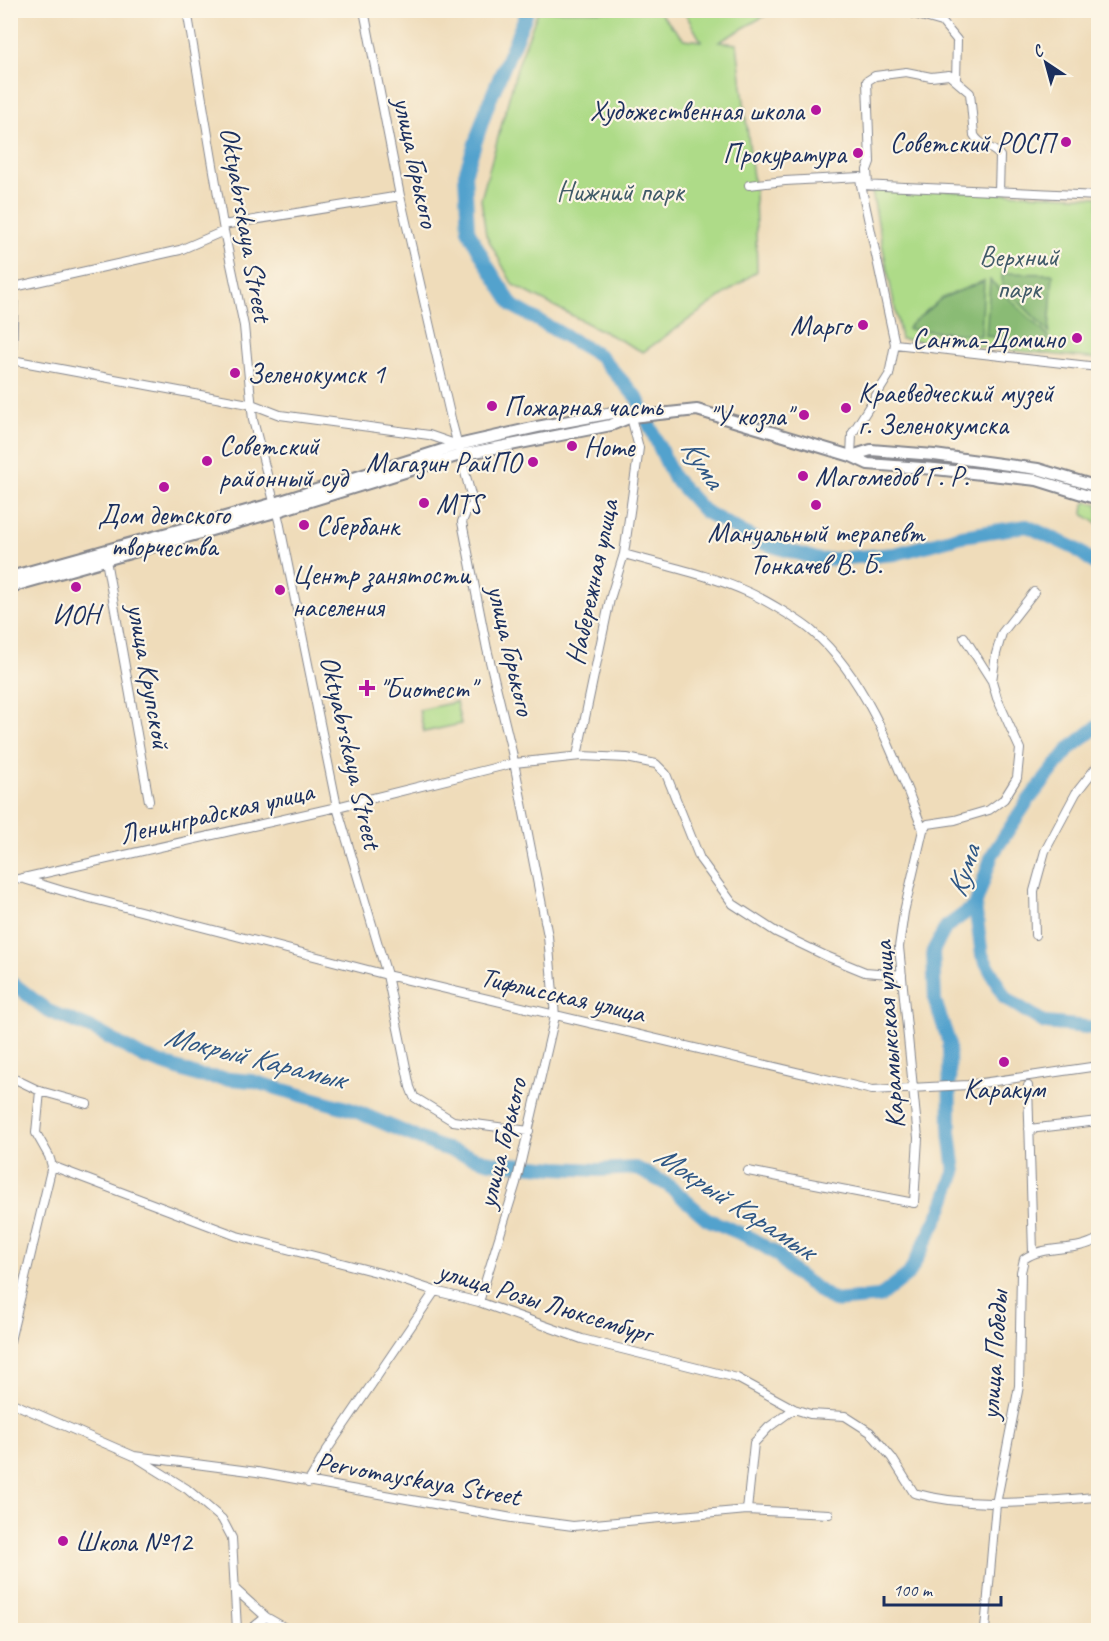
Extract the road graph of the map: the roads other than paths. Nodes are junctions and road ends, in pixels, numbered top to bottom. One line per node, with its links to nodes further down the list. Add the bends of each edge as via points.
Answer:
1 (187, 10): 10 (street, Oktyabrskaya Street)
2 (364, 10): 8 (street, улица Горького)
3 (910, 10): 4 (street, via 942,22 957,39)
4 (956, 81): 6 (street, via 950,75 931,77 906,72 875,76 867,81 870,162); 7 (street, via 970,93 976,140 1000,156)
5 (750, 185): 6 (street, via 860,177)
6 (865, 185): 7 (street); 13 (street)
7 (999, 191): 9 (street)
8 (400, 196): 10 (street); 17 (street, улица Горького)
9 (1098, 196)
10 (224, 228): 12 (street, via 180,250); 15 (street, Oktyabrskaya Street, via 244,326)
11 (10, 261): 12 (street)
12 (14, 287): 15 (street, via 12,360)
13 (895, 344): 14 (street); 18 (street, via 889,375 852,434)
14 (1098, 367)
15 (251, 404): 17 (street, via 280,416 429,435); 21 (street, Oktyabrskaya Street)
16 (631, 417): 17 (street, via 613,413 537,427); 18 (street, via 698,410); 22 (street, Набережная улица, via 639,448)
17 (459, 450): 21 (street); 30 (street, улица Горького, via 473,505 462,522)
18 (851, 456): 19 (street, via 871,450 934,455 1038,470); 20 (street, via 868,464 1036,480)
19 (1098, 487)
20 (1098, 499)
21 (276, 507): 23 (street); 24 (street); 33 (street, Oktyabrskaya Street)
22 (624, 554): 29 (street, Набережная улица, via 610,599); 34 (street, via 752,594 813,631 868,702)
23 (106, 560): 25 (street); 32 (street, улица Крупской)
24 (10, 577)
25 (10, 587)
26 (1034, 592): 28 (street, via 1002,633)
27 (964, 637): 28 (street)
28 (992, 681): 34 (street, via 1020,749 1017,778 1004,799 989,810 928,824)
29 (577, 756): 30 (street, Ленинградская улица); 39 (street, Ленинградская улица, via 627,758 656,764 666,774 700,859 733,904 776,932 826,956 866,972)
30 (514, 763): 33 (street, Ленинградская улица); 40 (street, улица Горького, via 548,936)
31 (1098, 765): 37 (street, via 1076,792 1046,851 1034,891)
32 (149, 801)
33 (337, 807): 35 (street, Ленинградская улица); 38 (street, Oktyabrskaya Street)
34 (923, 830): 39 (street, Карамыкская улица, via 904,912 899,947)
35 (24, 879): 36 (street, Ленинградская улица); 38 (street, Тифлисская улица)
36 (10, 881)
37 (1035, 935)
38 (387, 975): 40 (street, Тифлисская улица); 49 (street, Oktyabrskaya Street, via 414,1097 453,1121)
39 (902, 975): 44 (street, Карамыкская улица)
40 (555, 1016): 44 (street, Тифлисская улица, via 872,1090); 49 (street, улица Горького)
41 (1098, 1066): 44 (street, Тифлисская улица)
42 (15, 1079): 45 (street)
43 (1028, 1086): 48 (street, улица Победы)
44 (913, 1089): 51 (street, Карамыкская улица, via 918,1138 914,1203)
45 (40, 1091): 46 (street); 50 (street, via 36,1133)
46 (87, 1104)
47 (1098, 1121): 48 (street)
48 (1029, 1129): 53 (street, улица Победы)
49 (529, 1131): 55 (street, улица Горького)
50 (52, 1166): 54 (street, улица Розы Люксембург, via 237,1236 384,1274); 56 (street)
51 (748, 1171)
52 (1098, 1239): 53 (street, via 1079,1248)
53 (1033, 1253): 62 (street, улица Победы, via 1024,1258 1021,1270 1019,1386)
54 (435, 1292): 55 (street, улица Розы Люксембург); 60 (street)
55 (480, 1302): 58 (street, улица Розы Люксембург, via 582,1339 737,1378)
56 (10, 1341)
57 (10, 1402): 59 (street, Pervomayskaya Street)
58 (794, 1409): 62 (street, улица Розы Люксембург, via 845,1416 870,1432 914,1493); 63 (street, via 754,1443)
59 (134, 1456): 60 (street, Pervomayskaya Street); 65 (street, via 187,1489 222,1519 232,1538)
60 (308, 1483): 63 (street, Pervomayskaya Street, via 573,1526)
61 (1098, 1497): 62 (street, улица Розы Люксембург)
62 (996, 1504): 70 (street, улица Победы)
63 (747, 1510): 64 (street, Pervomayskaya Street)
64 (829, 1514)
65 (236, 1590): 66 (street); 67 (street)
66 (266, 1617): 68 (street); 69 (street)
67 (237, 1630)
68 (250, 1630)
69 (288, 1630)
70 (985, 1630)

